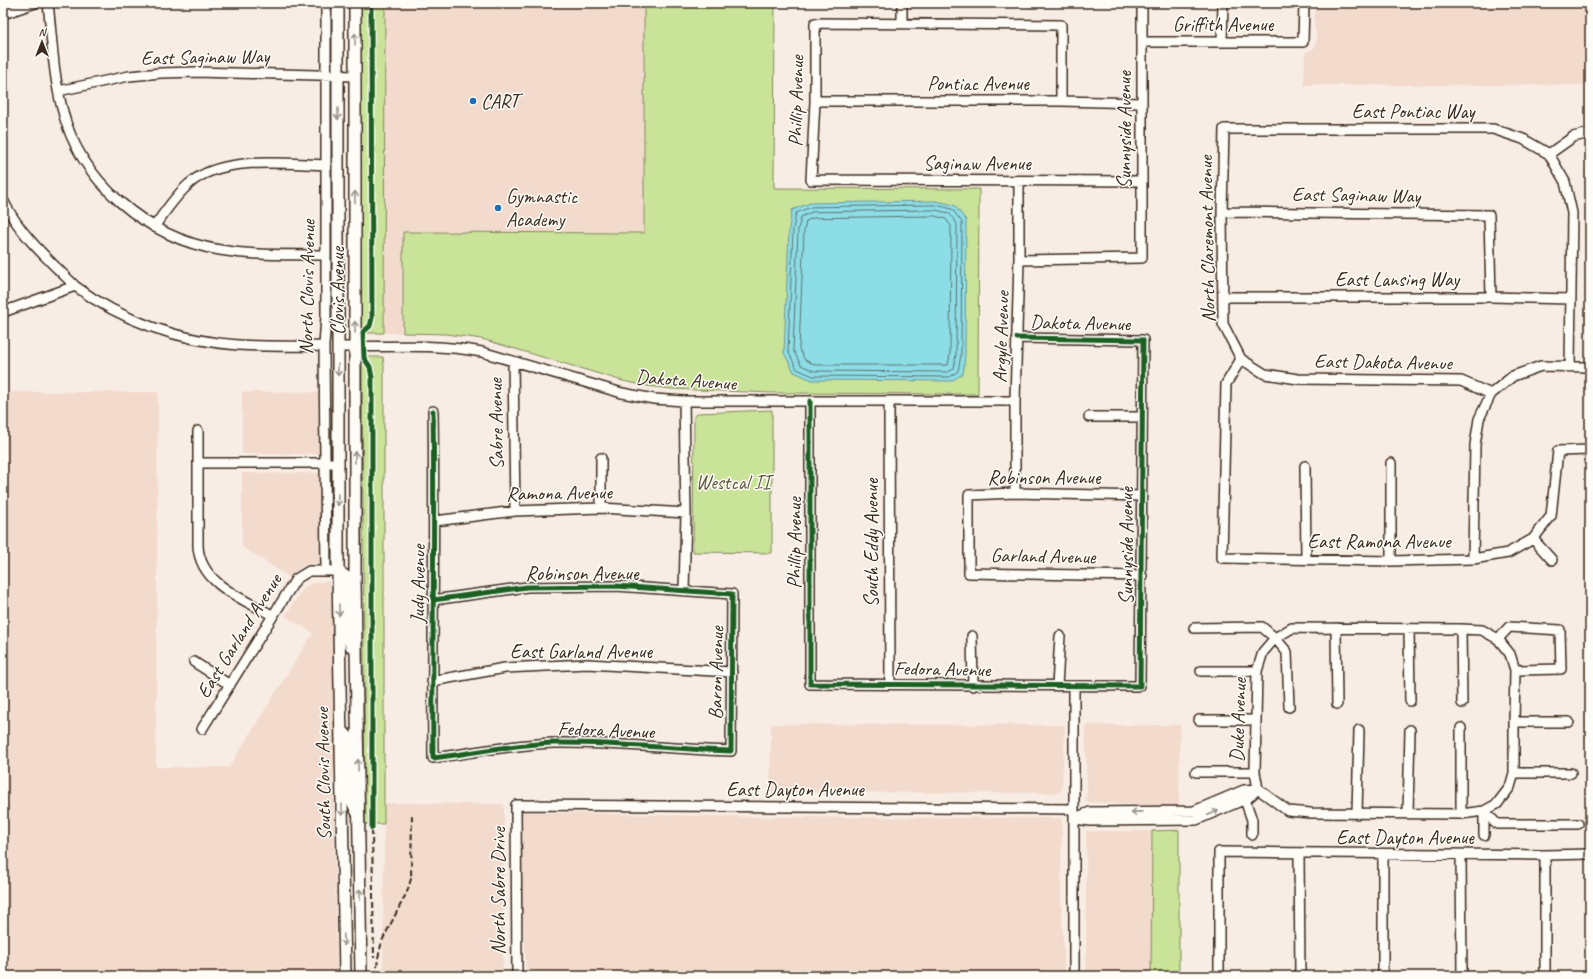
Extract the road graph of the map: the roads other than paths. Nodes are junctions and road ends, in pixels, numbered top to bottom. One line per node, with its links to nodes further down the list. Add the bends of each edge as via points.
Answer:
1 (34, 3): 10 (street)
2 (48, 3): 17 (street)
3 (326, 3): 14 (street, North Clovis Avenue)
4 (338, 3): 15 (main road, Clovis Avenue)
5 (354, 3): 16 (main road, Clovis Avenue, one-way to 5)
6 (902, 3): 11 (street)
7 (1142, 3): 12 (street, Sunnyside Avenue)
8 (1222, 3): 13 (street)
9 (1304, 3): 13 (street, Griffith Avenue, via 1303,42)
10 (3, 14)
11 (902, 23): 18 (street, Phillip Avenue, via 815,23); 19 (street, via 1061,25)
12 (1142, 42): 13 (street, Griffith Avenue); 20 (street, Sunnyside Avenue)
13 (1222, 42)
14 (325, 74): 15 (street, East Saginaw Way); 17 (street, East Saginaw Way, via 161,73 129,76); 24 (street, North Clovis Avenue)
15 (338, 75): 16 (street, East Saginaw Way); 42 (main road, Clovis Avenue, one-way to 42)
16 (354, 76): 43 (main road, Clovis Avenue, one-way to 16)
17 (58, 91): 31 (street, via 68,128 92,172 124,205)
18 (815, 101): 19 (street, Pontiac Avenue); 25 (street, Phillip Avenue)
19 (1061, 101): 20 (street, Pontiac Avenue)
20 (1142, 103): 26 (street, Sunnyside Avenue)
21 (1224, 129): 23 (street, East Pontiac Way, via 1493,129 1523,139); 30 (street, North Claremont Avenue)
22 (1590, 133): 23 (street, via 1572,137)
23 (1549, 154): 37 (street, via 1565,182 1572,213)
24 (325, 165): 31 (street, via 238,164 219,168 190,183); 32 (street, North Clovis Avenue)
25 (811, 180): 27 (street, Saginaw Avenue)
26 (1142, 181): 27 (street, Saginaw Avenue); 33 (street, Sunnyside Avenue, via 1142,258)
27 (1019, 182): 33 (street, Argyle Avenue)
28 (3, 200): 29 (street)
29 (5, 210): 34 (street)
30 (1222, 212): 35 (street, North Claremont Avenue); 36 (street, East Saginaw Way, via 1489,215)
31 (154, 227): 32 (street, via 186,242 219,250)
32 (326, 255): 41 (street, North Clovis Avenue)
33 (1019, 260): 39 (street, Argyle Avenue)
34 (75, 286): 38 (street); 41 (street, via 95,301 126,316 186,337 239,345)
35 (1223, 297): 36 (street, East Lansing Way); 44 (street, North Claremont Avenue, via 1223,324)
36 (1491, 297): 37 (street, East Lansing Way)
37 (1571, 299): 46 (street)
38 (3, 312)
39 (1017, 338): 40 (street, Dakota Avenue); 51 (street, Argyle Avenue)
40 (1143, 340): 55 (street, Sunnyside Avenue)
41 (324, 346): 60 (street, North Clovis Avenue)
42 (338, 347): 43 (street, Dakota Avenue); 61 (main road, Clovis Avenue, one-way to 61)
43 (354, 347): 45 (street, Dakota Avenue, via 465,348); 79 (main road, Clovis Avenue, one-way to 43)
44 (1241, 359): 48 (street, East Dakota Avenue, via 1265,374 1298,379 1461,381); 72 (street, East Ramona Avenue, via 1226,384 1222,558)
45 (513, 361): 49 (street, Dakota Avenue, via 622,393); 67 (street, Sabre Avenue)
46 (1570, 367): 47 (street); 48 (street, via 1541,366 1512,376)
47 (1590, 368)
48 (1491, 394): 71 (street, via 1479,419 1475,445)
49 (684, 401): 50 (street, Dakota Avenue); 68 (street)
50 (810, 401): 52 (street, Dakota Avenue); 100 (street, Phillip Avenue)
51 (1015, 401): 52 (street, Dakota Avenue); 64 (street, Argyle Avenue)
52 (889, 402): 101 (street, South Eddy Avenue)
53 (433, 411): 69 (street, Judy Avenue)
54 (1089, 417): 55 (street)
55 (1142, 417): 65 (street, Sunnyside Avenue)
56 (198, 431): 59 (street)
57 (1590, 450): 70 (street, East Ramona Avenue, via 1558,451 1552,516)
58 (601, 458): 66 (street)
59 (198, 463): 60 (street); 83 (street, via 200,560 208,575 220,586)
60 (326, 463): 61 (street); 75 (street, North Clovis Avenue)
61 (338, 463): 76 (main road, Clovis Avenue, one-way to 76)
62 (1391, 463): 74 (street)
63 (1305, 466): 72 (street)
64 (1015, 493): 65 (street, Robinson Avenue); 77 (street, Robinson Avenue, via 969,495)
65 (1142, 496): 78 (street, Sunnyside Avenue)
66 (601, 508): 67 (street, Ramona Avenue); 68 (street, Ramona Avenue)
67 (515, 511): 69 (street, Ramona Avenue)
68 (686, 513): 80 (street)
69 (435, 521): 82 (street, Judy Avenue)
70 (1533, 539): 71 (street, East Ramona Avenue, via 1508,553); 73 (street)
71 (1473, 559): 74 (street, East Ramona Avenue)
72 (1306, 560): 74 (street, East Ramona Avenue)
73 (1552, 560)
74 (1391, 561)
75 (326, 571): 76 (street, East Garland Avenue); 83 (street, East Garland Avenue, via 309,571 298,577)
76 (338, 571): 92 (main road, via 346,580 349,638); 98 (main road, South Clovis Avenue, one-way to 98)
77 (968, 574): 78 (street, Garland Avenue)
78 (1142, 576): 105 (street, Sunnyside Avenue, via 1140,686)
79 (355, 580): 92 (main road, South Clovis Avenue)
80 (684, 591): 81 (street, Robinson Avenue); 82 (street, Robinson Avenue, via 616,586 527,588)
81 (732, 594): 97 (street, Baron Avenue)
82 (433, 600): 99 (street, Judy Avenue)
83 (272, 615): 102 (street, East Garland Avenue)
84 (1194, 628): 90 (street, via 1262,627)
85 (1336, 628): 86 (street, Duke Avenue); 90 (street, Duke Avenue, via 1292,628); 108 (street)
86 (1409, 629): 87 (street, Duke Avenue); 106 (street)
87 (1462, 629): 91 (street, Duke Avenue, via 1482,630); 107 (street)
88 (972, 636): 103 (street)
89 (1060, 636): 104 (street)
90 (1275, 638): 96 (street, Duke Avenue, via 1263,652); 109 (street, via 1287,652)
91 (1498, 639): 94 (street, Duke Avenue, via 1510,654); 94 (street, via 1509,627 1560,630 1561,669)
92 (356, 658): 119 (main road, South Clovis Avenue)
93 (194, 662): 102 (street)
94 (1515, 670): 112 (street, Duke Avenue)
95 (1201, 671): 96 (street)
96 (1257, 671): 111 (street, Duke Avenue)
97 (732, 672): 99 (street, East Garland Avenue, via 587,664 505,668); 120 (street, Baron Avenue)
98 (340, 675): 118 (main road, South Clovis Avenue); 119 (main road, via 346,680 348,727)
99 (432, 681): 121 (street, Judy Avenue)
100 (810, 684): 101 (street, Fedora Avenue)
101 (890, 684): 103 (street, Fedora Avenue)
102 (230, 685): 115 (street, East Garland Avenue)
103 (972, 686): 104 (street, Fedora Avenue)
104 (1057, 686): 105 (street, Fedora Avenue)
105 (1074, 687): 129 (street)
106 (1410, 701)
107 (1462, 703)
108 (1337, 704)
109 (1289, 707)
110 (1199, 720): 111 (street)
111 (1256, 720): 123 (street, Duke Avenue)
112 (1514, 722): 113 (street); 124 (street, Duke Avenue)
113 (1569, 722)
114 (1462, 728): 133 (street)
115 (202, 729)
116 (1359, 730): 132 (street)
117 (1410, 730): 131 (street)
118 (341, 733): 134 (main road, via 349,738 350,799); 144 (main road, South Clovis Avenue, one-way to 144)
119 (358, 734): 134 (main road, South Clovis Avenue, one-way to 119)
120 (731, 751): 121 (street, Fedora Avenue, via 553,743)
121 (433, 758)
122 (1196, 772): 123 (street)
123 (1255, 772): 126 (street, Duke Avenue)
124 (1514, 773): 125 (street); 130 (street, Duke Avenue, via 1510,787 1497,804)
125 (1570, 773)
126 (1258, 789): 127 (street, via 1244,790); 132 (street, Duke Avenue, via 1288,810)
127 (1243, 795): 135 (street, via 1196,820); 137 (street, via 1252,820)
128 (516, 805): 129 (street, East Dayton Avenue); 146 (street, North Sabre Drive)
129 (1074, 809): 135 (street)
130 (1484, 811): 133 (street, Duke Avenue); 136 (street, via 1496,824); 138 (street)
131 (1408, 813): 132 (street, Duke Avenue); 133 (street, Duke Avenue)
132 (1357, 814)
133 (1462, 814)
134 (359, 816): 145 (main road, South Clovis Avenue, one-way to 134)
135 (1074, 819): 147 (street)
136 (1578, 824)
137 (1252, 835)
138 (1484, 835)
139 (1299, 854): 141 (street, East Dayton Avenue); 148 (street, East Dayton Avenue, via 1219,852); 149 (street)
140 (1590, 854): 143 (street, East Dayton Avenue)
141 (1384, 855): 142 (street, East Dayton Avenue); 150 (street)
142 (1462, 855): 143 (street, East Dayton Avenue); 151 (street)
143 (1545, 856): 152 (street)
144 (345, 976)
145 (361, 976)
146 (517, 976)
147 (1074, 976)
148 (1219, 976)
149 (1300, 976)
150 (1383, 976)
151 (1462, 976)
152 (1545, 976)

